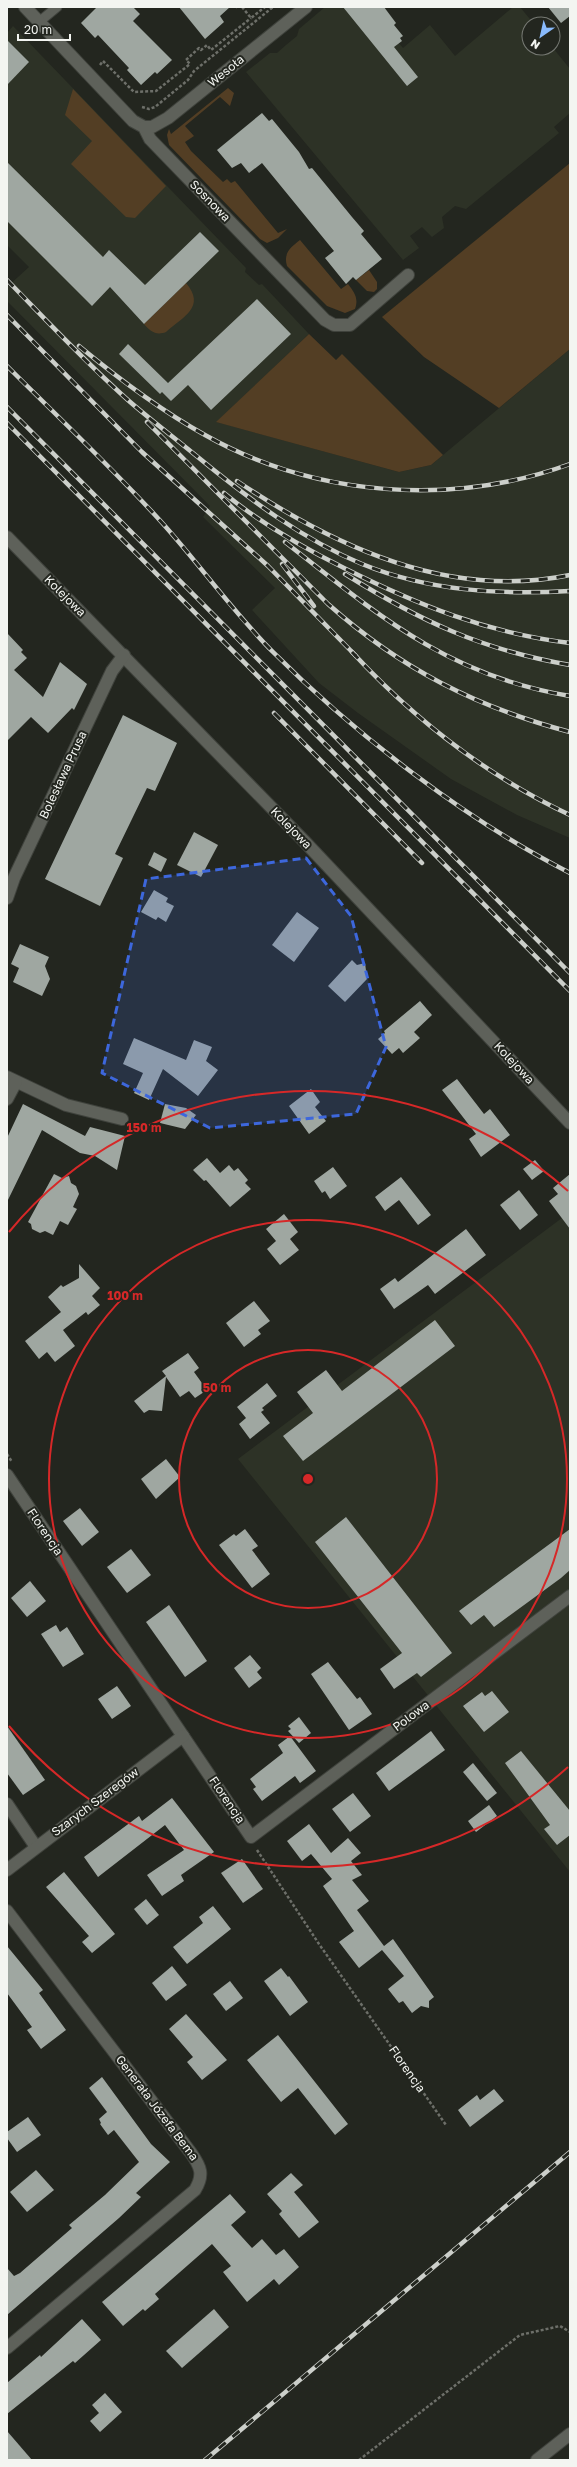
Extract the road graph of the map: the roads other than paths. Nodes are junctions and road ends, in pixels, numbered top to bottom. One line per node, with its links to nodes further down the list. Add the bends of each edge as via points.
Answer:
1 (25, 7): 4 (street, Sosnowa)
2 (57, 7): 4 (lane)
3 (306, 7): 5 (street, Wesoła, via 168,118 152,127)
4 (39, 22): 5 (street, Sosnowa, via 133,121)
5 (144, 127): 6 (street, Sosnowa, via 150,139 325,320 334,325 350,325)
6 (408, 275)
7 (9, 543): 8 (street, Kolejowa)
8 (124, 655): 9 (street, Bolesława Prusa, via 109,678 14,878); 13 (street, Kolejowa)
9 (7, 898)
10 (11, 1080): 11 (street); 12 (street, via 66,1105)
11 (7, 1099)
12 (122, 1119)
13 (570, 1123)
14 (7, 1475): 16 (street, Florencja)
15 (570, 1596): 18 (street, Polowa)
16 (183, 1736): 18 (street, Florencja); 19 (street, Szarych Szeregów)
17 (7, 1804): 19 (street)
18 (251, 1837)
19 (36, 1847): 20 (street, Szarych Szeregów)
20 (7, 1870)
21 (7, 1911): 22 (street, Generała Józefa Bema, via 202,2171 201,2180 194,2190)
22 (7, 2348)
23 (570, 2434): 24 (street)
24 (537, 2460)

